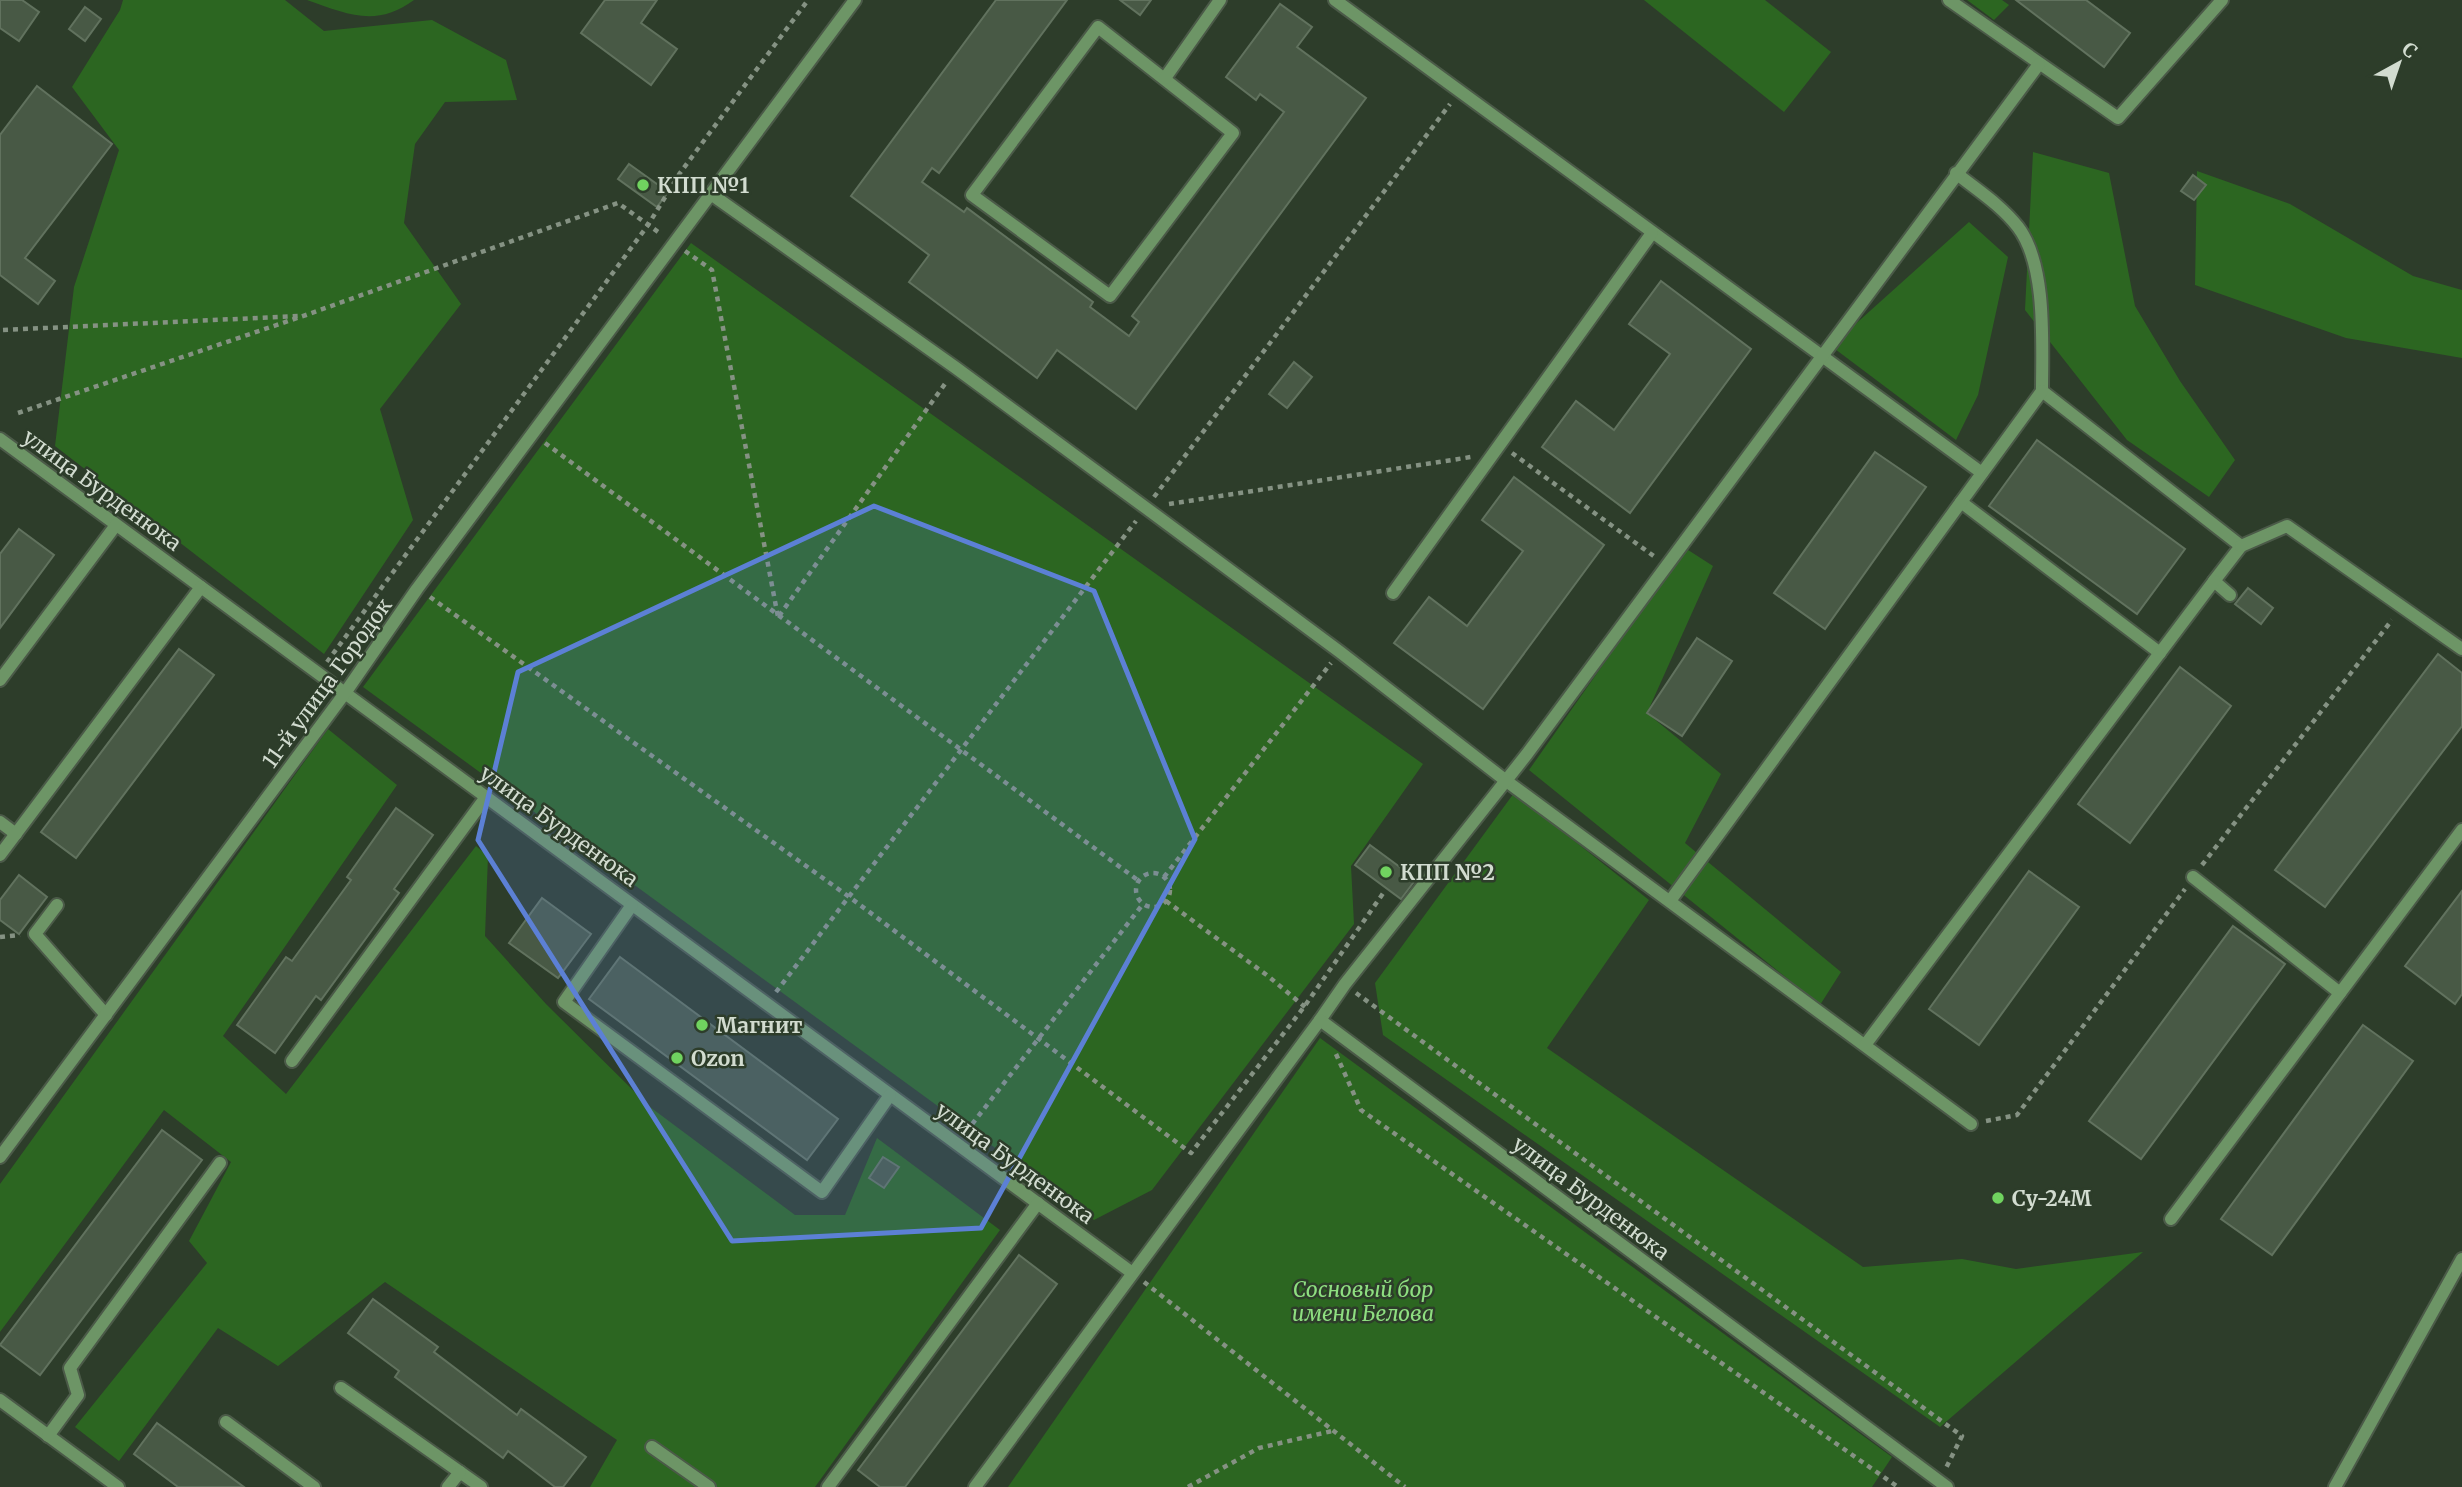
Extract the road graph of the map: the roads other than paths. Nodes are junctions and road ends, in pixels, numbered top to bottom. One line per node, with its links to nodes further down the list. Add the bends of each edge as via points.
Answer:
1 (855, 0): 9 (street, 11-й улица Городок)
2 (1220, 0): 7 (street)
3 (1335, 0): 10 (street)
4 (1949, 0): 6 (street)
5 (2222, 0): 6 (street, via 2118,118)
6 (2039, 64): 8 (street)
7 (1165, 78): 7 (street, via 1098,27 972,195 1110,296 1233,133)
8 (1956, 173): 11 (street); 12 (street, via 2000,207 2032,250 2042,315)
9 (711, 194): 25 (street, 11-й улица Городок); 26 (street, via 1146,508)
10 (1652, 233): 11 (street); 20 (street)
11 (1821, 356): 14 (street); 26 (street)
12 (2042, 391): 14 (street); 17 (street)
13 (0, 439): 16 (street, улица Бурденюка)
14 (1982, 473): 15 (street)
15 (1961, 502): 23 (street); 33 (street)
16 (116, 525): 19 (street, улица Бурденюка); 24 (street)
17 (2241, 545): 18 (street); 22 (street, via 2287,526)
18 (2214, 581): 21 (street); 23 (street)
19 (201, 587): 25 (street, улица Бурденюка); 30 (street)
20 (1392, 593)
21 (2230, 595)
22 (2462, 649)
23 (2160, 653): 39 (street)
24 (0, 680)
25 (345, 693): 27 (street, улица Бурденюка); 37 (street, 11-й улица Городок)
26 (1506, 780): 33 (street); 38 (street)
27 (486, 797): 35 (street, улица Бурденюка); 40 (street)
28 (0, 822): 30 (street)
29 (2462, 830): 36 (street)
30 (16, 834): 31 (street)
31 (0, 855)
32 (2193, 877): 36 (street)
33 (1670, 901): 39 (street)
34 (57, 905): 37 (street, via 35,934)
35 (632, 905): 41 (street, улица Бурденюка); 41 (street, via 564,1002 822,1192)
36 (2340, 993): 46 (street)
37 (106, 1015): 43 (street, 11-й улица Городок)
38 (1320, 1020): 48 (street); 55 (street, улица Бурденюка)
39 (1865, 1045): 42 (street)
40 (292, 1061)
41 (890, 1095): 45 (street, улица Бурденюка)
42 (1971, 1124)
43 (0, 1157)
44 (220, 1163): 52 (street, via 69,1368 78,1395)
45 (1038, 1203): 48 (street, улица Бурденюка); 61 (street)
46 (2171, 1219)
47 (2462, 1259): 63 (street)
48 (1131, 1272): 62 (street)
49 (341, 1388): 54 (street)
50 (0, 1400): 52 (street)
51 (226, 1422): 57 (street)
52 (48, 1436): 56 (street)
53 (652, 1447): 60 (street)
54 (460, 1472): 58 (street); 59 (street)
55 (1943, 1484)
56 (118, 1487)
57 (314, 1487)
58 (448, 1487)
59 (481, 1487)
60 (709, 1487)
61 (828, 1487)
62 (975, 1487)
63 (2335, 1487)

